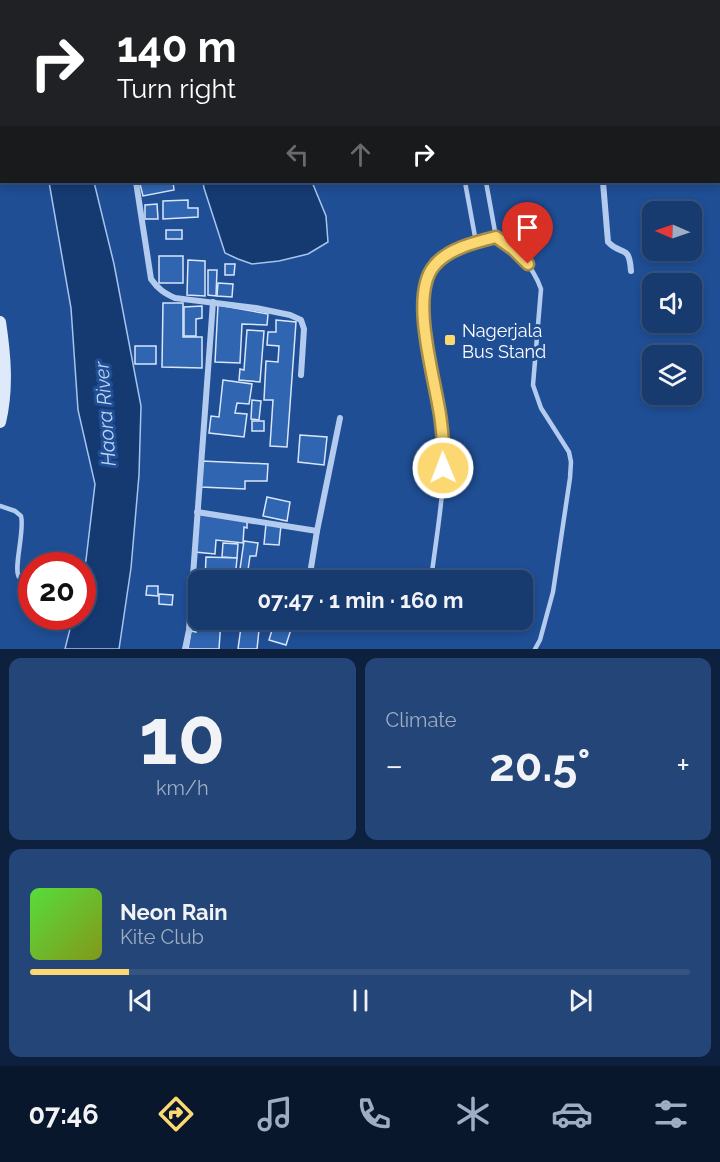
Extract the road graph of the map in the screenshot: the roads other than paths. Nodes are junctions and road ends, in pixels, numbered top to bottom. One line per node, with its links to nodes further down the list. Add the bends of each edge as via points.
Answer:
1 (136, 183): 8 (street, via 151,279 163,293 175,298)
2 (465, 183): 6 (lane)
3 (486, 183): 5 (lane)
4 (603, 183): 7 (street, via 608,242 628,254)
5 (496, 237): 6 (lane); 20 (lane, via 528,264 541,289 533,385 541,408 571,462 553,592)
6 (476, 242): 18 (lane, via 441,259 424,285 427,347 444,453)
7 (631, 271)
8 (213, 302): 10 (street, via 279,312 301,320); 14 (street)
9 (0, 322): 12 (street, via 6,376)
10 (301, 375)
11 (340, 418): 15 (street)
12 (0, 422)
13 (0, 506): 16 (lane, via 21,516)
14 (197, 512): 15 (street); 19 (street)
15 (317, 531): 17 (street)
16 (19, 552)
17 (311, 570)
18 (432, 570)
19 (185, 649)
20 (535, 649)

